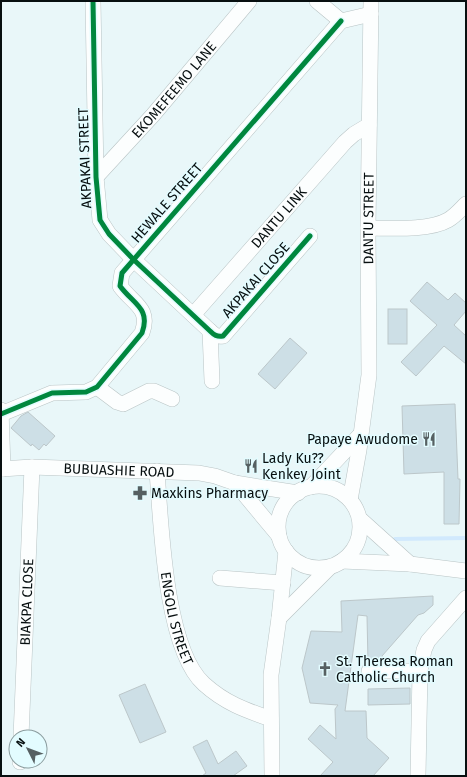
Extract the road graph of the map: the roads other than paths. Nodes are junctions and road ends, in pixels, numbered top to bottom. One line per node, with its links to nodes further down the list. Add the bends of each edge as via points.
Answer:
1 (93, 1): 7 (street, AKPAKAI STREET)
2 (249, 1): 7 (street, EKOMEFEEMO LANE, via 153,115)
3 (317, 1): 5 (street)
4 (371, 8): 5 (street); 6 (street, DANTU STREET)
5 (341, 21): 11 (street, HEWALE STREET)
6 (369, 125): 9 (street, DANTU STREET); 12 (street, DANTU LINK, via 345,142)
7 (96, 177): 11 (street, AKPAKAI STREET, via 100,220 109,234)
8 (466, 204): 9 (street, via 455,215 438,224 404,228)
9 (368, 228): 19 (street, DANTU STREET, via 369,375)
10 (310, 236): 13 (street, AKPAKAI CLOSE, via 223,336)
11 (134, 260): 12 (street, AKPAKAI STREET); 15 (street, HEWALE STREET, via 122,273 120,286 144,312 146,322 142,333)
12 (193, 315): 13 (street, AKPAKAI STREET)
13 (213, 334): 14 (street)
14 (212, 380)
15 (97, 387): 16 (street, via 123,404 149,391); 18 (street, via 86,392 52,393)
16 (172, 399)
17 (1, 410): 18 (street)
18 (1, 414): 21 (street)
19 (360, 435): 24 (street); 25 (street, DANTU STREET, via 360,450)
20 (32, 467): 21 (street, BUBUASHIE ROAD); 22 (street, BUBUASHIE ROAD); 39 (street, BIAKPA CLOSE)
21 (2, 469)
22 (157, 472): 23 (street, BUBUASHIE ROAD, via 199,473); 38 (street, ENGOLI STREET, via 163,554 182,648 203,683 230,704)
23 (235, 483): 24 (street, BUBUASHIE ROAD); 27 (street)
24 (305, 490): 25 (street, via 325,487 339,491); 27 (street, via 288,501 282,512)
25 (350, 500): 26 (street)
26 (360, 519): 29 (street, via 357,543 351,553); 30 (street)
27 (280, 536): 28 (street)
28 (286, 551): 29 (street, via 306,566 318,568); 33 (street)
29 (336, 564): 30 (street); 35 (street)
30 (410, 564): 31 (street)
31 (466, 571)
32 (220, 578): 33 (street)
33 (283, 583): 35 (street)
34 (466, 598): 37 (street, via 428,641)
35 (279, 618): 38 (street, via 271,675)
36 (369, 671): 37 (street)
37 (420, 671): 41 (street)
38 (271, 719): 40 (street)
39 (21, 729)
40 (272, 776)
41 (418, 776)

